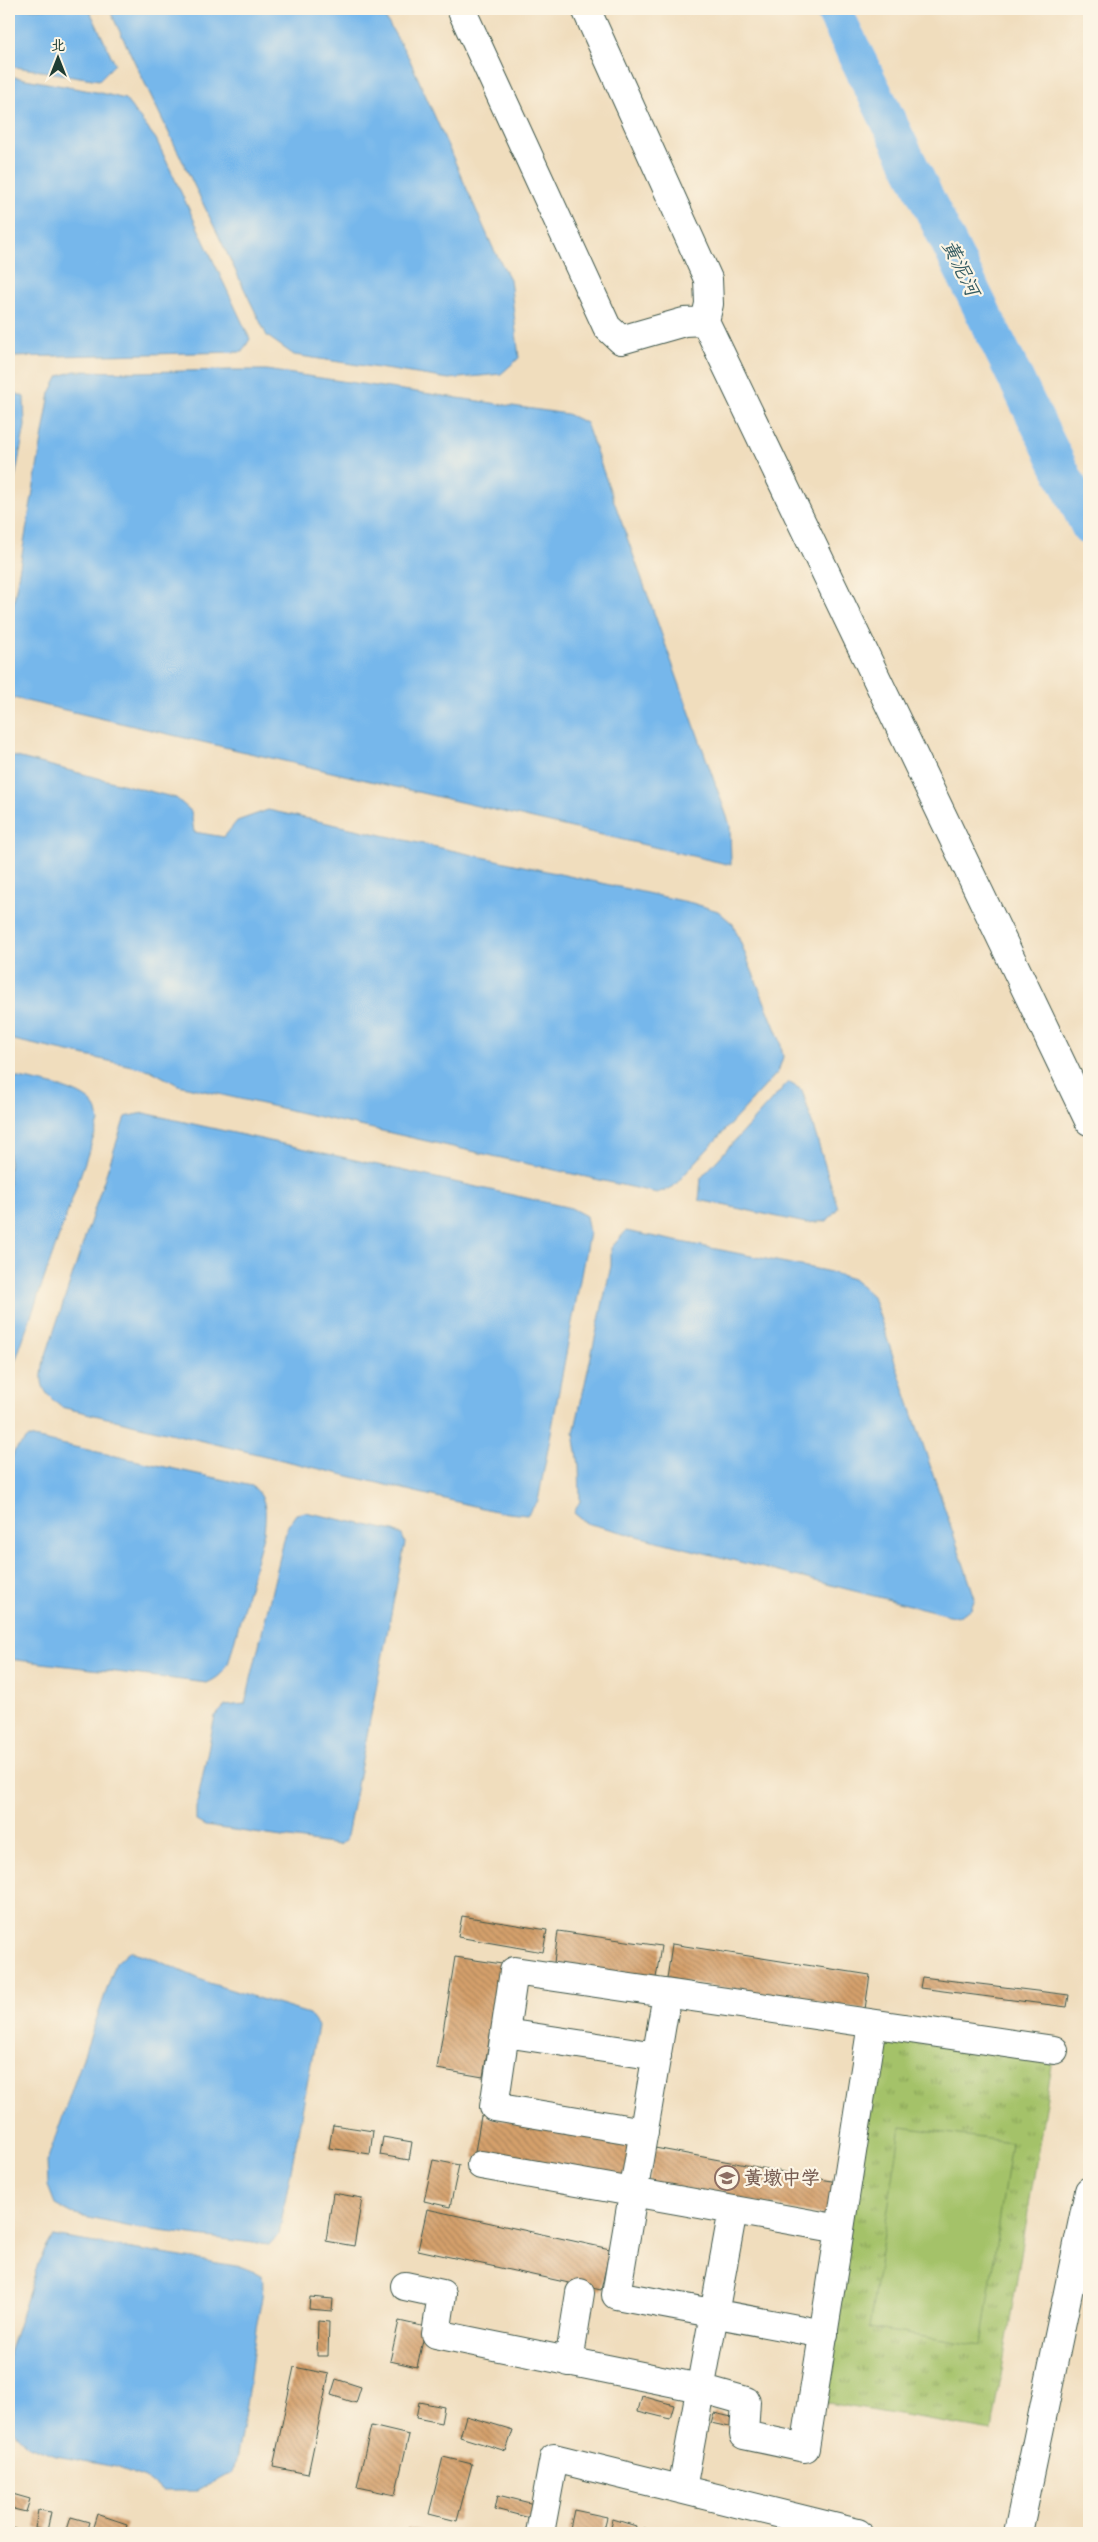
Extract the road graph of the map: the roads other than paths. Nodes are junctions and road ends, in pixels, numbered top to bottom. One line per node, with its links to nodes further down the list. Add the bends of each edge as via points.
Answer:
1 (461, 9): 3 (street, via 607,328 621,340 684,322)
2 (586, 9): 3 (street, via 708,279 709,304)
3 (705, 321): 4 (street)
4 (1089, 1121)
5 (667, 1994): 6 (street); 7 (street, via 514,1971); 9 (street)
6 (872, 2024): 8 (street); 15 (street)
7 (505, 2033): 9 (street); 10 (street, via 494,2107)
8 (1054, 2050)
9 (657, 2056): 10 (street)
10 (644, 2132): 13 (street)
11 (481, 2165): 13 (street)
12 (1089, 2191): 25 (street)
13 (634, 2192): 14 (street); 18 (street, via 616,2295)
14 (733, 2210): 15 (street); 18 (street)
15 (840, 2229): 19 (street)
16 (405, 2286): 20 (street, via 442,2294 436,2334)
17 (580, 2292): 20 (street)
18 (714, 2313): 19 (street); 21 (street)
19 (824, 2334): 21 (street, via 805,2448 744,2435 746,2401)
20 (569, 2362): 21 (street)
21 (700, 2388): 22 (street)
22 (682, 2489): 23 (street, via 554,2458); 24 (street)
23 (540, 2533)
24 (858, 2533)
25 (1018, 2533)

